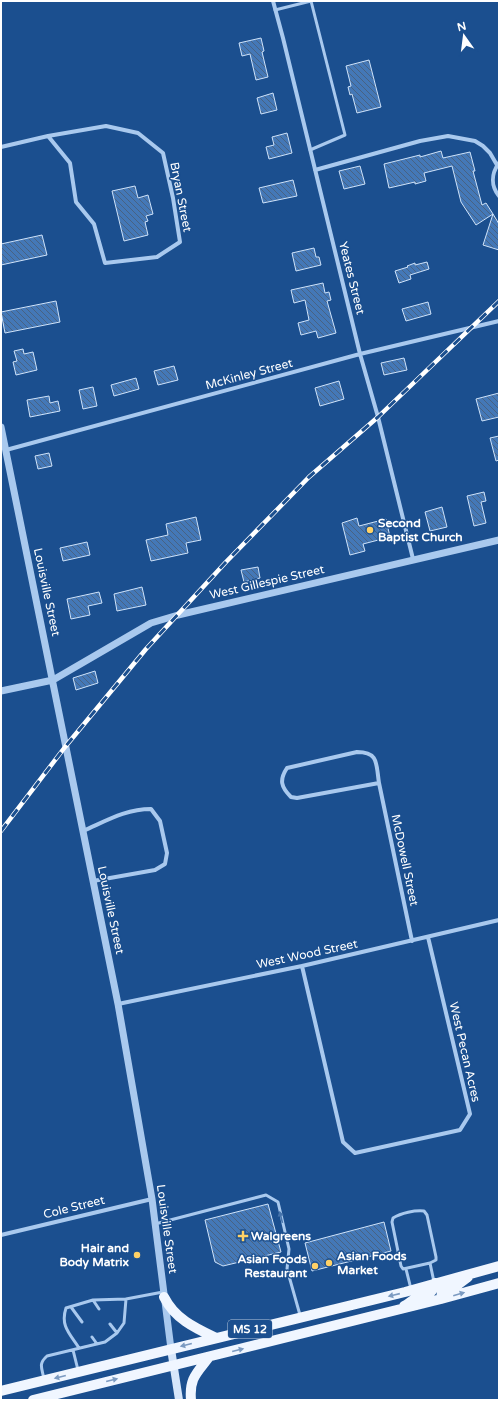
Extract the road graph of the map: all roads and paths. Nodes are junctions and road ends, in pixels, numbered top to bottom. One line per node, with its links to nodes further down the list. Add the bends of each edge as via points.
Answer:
1 (273, 1): 3 (street, Yeates Street)
2 (311, 1): 3 (lane); 6 (lane, via 345,136)
3 (275, 10): 6 (street, Yeates Street)
4 (48, 136): 4 (street, Bryan Street, via 106,126 138,133 162,153 180,242 157,257 105,263 94,224 76,202 70,163); 5 (street, Bryan Street)
5 (1, 147)
6 (310, 150): 8 (street, Yeates Street)
7 (498, 164): 8 (street, via 483,146 475,141 448,136 420,141); 9 (street, via 492,180)
8 (315, 170): 11 (street, Yeates Street)
9 (499, 196)
10 (499, 321): 11 (street, McKinley Street)
11 (360, 354): 13 (street, McKinley Street); 15 (street, Yeates Street)
12 (1, 427): 13 (street, Louisville Street)
13 (6, 450): 16 (street, Louisville Street)
14 (499, 540): 15 (street, West Gillespie Street)
15 (413, 559): 16 (street, West Gillespie Street, via 151,623)
16 (53, 680): 17 (street, West Gillespie Street); 19 (street, Louisville Street)
17 (1, 691)
18 (379, 783): 18 (street, McDowell Street, via 373,756 366,752 356,752 288,768 282,776 285,791 291,797 297,798); 23 (street, McDowell Street)
19 (83, 831): 20 (street, Louisville Street); 20 (street, via 120,814 138,809 151,809 160,820 167,853 165,864 155,870)
20 (93, 881): 25 (street, Louisville Street)
21 (499, 920): 22 (street, West Wood Street)
22 (428, 937): 23 (street, West Wood Street); 24 (street, West Pecan Acres, via 470,1114 460,1130 355,1153 343,1142)
23 (412, 941): 24 (street, West Wood Street)
24 (302, 966): 25 (street, West Wood Street)
25 (118, 1004): 26 (street, Louisville Street)
26 (152, 1199): 27 (street, Louisville Street); 28 (street, Cole Street)
27 (154, 1224): 36 (street, Louisville Street); 43 (lane, one-way to 27, via 287,1269 289,1249 278,1202 266,1195)
28 (1, 1235)
29 (430, 1263): 31 (lane); 31 (lane, via 436,1260 436,1257 427,1215 419,1210 398,1215 392,1222 401,1266); 33 (lane)
30 (499, 1266): 32 (main road, MS 12)
31 (406, 1269): 35 (lane)
32 (471, 1274): 33 (main road, MS 12); 39 (main road, via 456,1286 442,1291)
33 (435, 1283): 35 (main road, MS 12); 42 (main road, via 433,1290 428,1294 416,1298)
34 (499, 1283): 39 (main road, MS 12 / MS 12, one-way to 34)
35 (411, 1290): 43 (main road, MS 12, one-way to 43)
36 (164, 1294): 37 (lane); 48 (main road, via 174,1313); 51 (street, Louisville Street)
37 (126, 1299): 38 (lane); 46 (lane, via 124,1323)
38 (93, 1300): 40 (lane); 41 (lane)
39 (441, 1300): 42 (main road, MS 12 / MS 12)
40 (71, 1307): 44 (lane); 50 (lane, via 66,1308 64,1323)
41 (100, 1309)
42 (399, 1310): 53 (main road, MS 12 / MS 12, one-way to 42)
43 (301, 1317): 48 (main road, MS 12)
44 (82, 1322)
45 (110, 1324): 46 (lane)
46 (117, 1333): 49 (lane, via 105,1342)
47 (92, 1337): 49 (lane)
48 (216, 1338): 51 (main road, MS 12, one-way to 51)
49 (97, 1344): 50 (lane)
50 (79, 1348): 52 (lane)
51 (171, 1349): 54 (main road, Louisville Street); 55 (main road, MS 12)
52 (73, 1350): 55 (lane); 56 (lane, via 48,1356 42,1361)
53 (209, 1357): 54 (main road, MS 12 / MS 12); 60 (main road, via 193,1378 190,1387)
54 (173, 1365): 58 (main road, MS 12 / MS 12, one-way to 54); 59 (main road, Louisville Street)
55 (78, 1372): 56 (main road, MS 12, one-way to 56)
56 (44, 1380): 57 (main road, MS 12)
57 (1, 1391)
58 (33, 1400)
59 (179, 1400)
60 (191, 1400)

